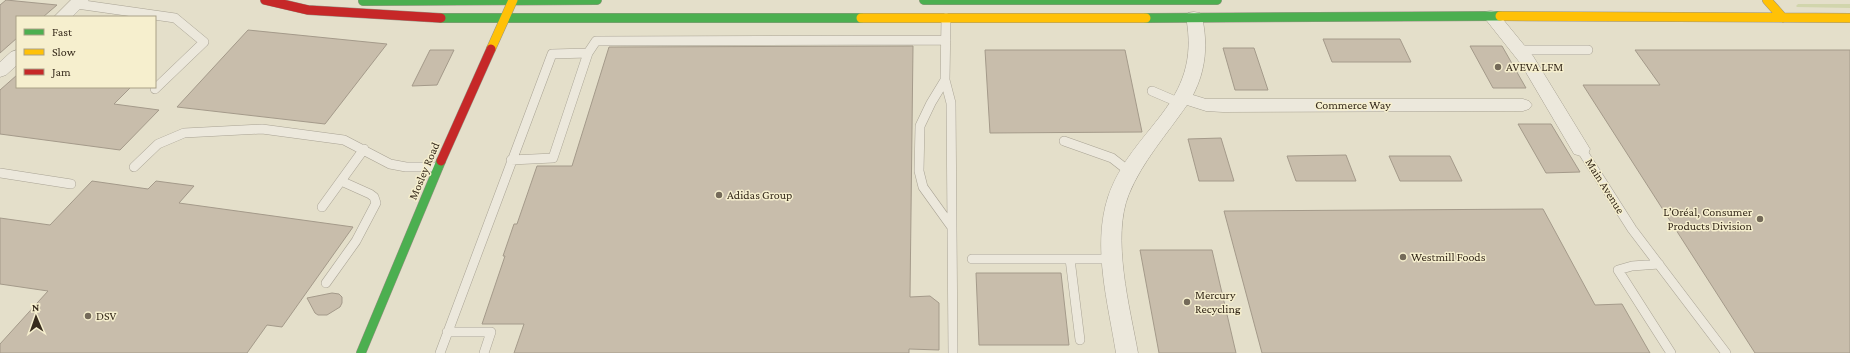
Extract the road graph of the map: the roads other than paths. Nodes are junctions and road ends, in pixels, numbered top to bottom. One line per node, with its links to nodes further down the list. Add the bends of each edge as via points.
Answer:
1 (513, 0): 2 (street); 9 (street); 15 (street, Mosley Road)
2 (597, 0)
3 (924, 0): 4 (street)
4 (946, 0): 5 (street); 16 (street)
5 (1024, 0): 12 (street); 17 (street)
6 (1217, 0): 12 (street)
7 (1767, 0): 18 (street)
8 (267, 1): 11 (street); 15 (street, via 308,10 380,16)
9 (354, 1)
10 (79, 2): 14 (street); 27 (lane, via 175,18 204,42)
11 (323, 2)
12 (1191, 6): 13 (street, via 1305,18); 17 (street); 29 (street, via 1197,30 1198,54 1194,74)
13 (1489, 10): 18 (street); 21 (street, Main Avenue)
14 (63, 16)
15 (505, 18): 16 (street); 36 (street, Mosley Road)
16 (946, 18): 17 (street); 20 (lane)
17 (1027, 18)
18 (1783, 18): 19 (street)
19 (1850, 18)
20 (946, 40): 23 (lane, via 596,41); 26 (lane)
21 (1518, 50): 22 (lane); 33 (street, Main Avenue, via 1527,60)
22 (1588, 50)
23 (588, 53): 34 (lane, via 552,54); 34 (lane, via 553,158)
24 (16, 57): 25 (street)
25 (0, 71)
26 (945, 80): 42 (lane, via 951,103); 42 (lane, via 920,126 919,171 923,188)
27 (155, 89)
28 (1152, 91): 29 (lane)
29 (1182, 100): 30 (street, Commerce Way, via 1223,106); 37 (street)
30 (1524, 105)
31 (1064, 141): 37 (lane, via 1112,158)
32 (364, 149): 35 (lane, via 339,139 262,129 184,133 158,144); 36 (lane, via 397,166); 39 (lane)
33 (1581, 149): 46 (lane, Main Avenue, via 1632,229)
34 (511, 160): 48 (lane)
35 (134, 167)
36 (438, 167): 50 (street, Mosley Road)
37 (1130, 172): 45 (street, via 1117,197 1114,210 1111,241)
38 (0, 173): 40 (lane)
39 (341, 181): 41 (lane); 47 (lane, via 370,194 376,203 356,241)
40 (71, 184)
41 (322, 207)
42 (951, 226): 53 (lane)
43 (972, 259): 44 (lane)
44 (1070, 259): 45 (lane); 49 (lane)
45 (1113, 259): 54 (street)
46 (1659, 264): 55 (lane, via 1618,270); 56 (lane, Main Avenue)
47 (326, 283)
48 (447, 332): 51 (lane); 52 (lane, via 491,332)
49 (1080, 340)
50 (361, 353)
51 (440, 353)
52 (484, 353)
53 (954, 353)
54 (1127, 353)
55 (1671, 353)
56 (1726, 353)

